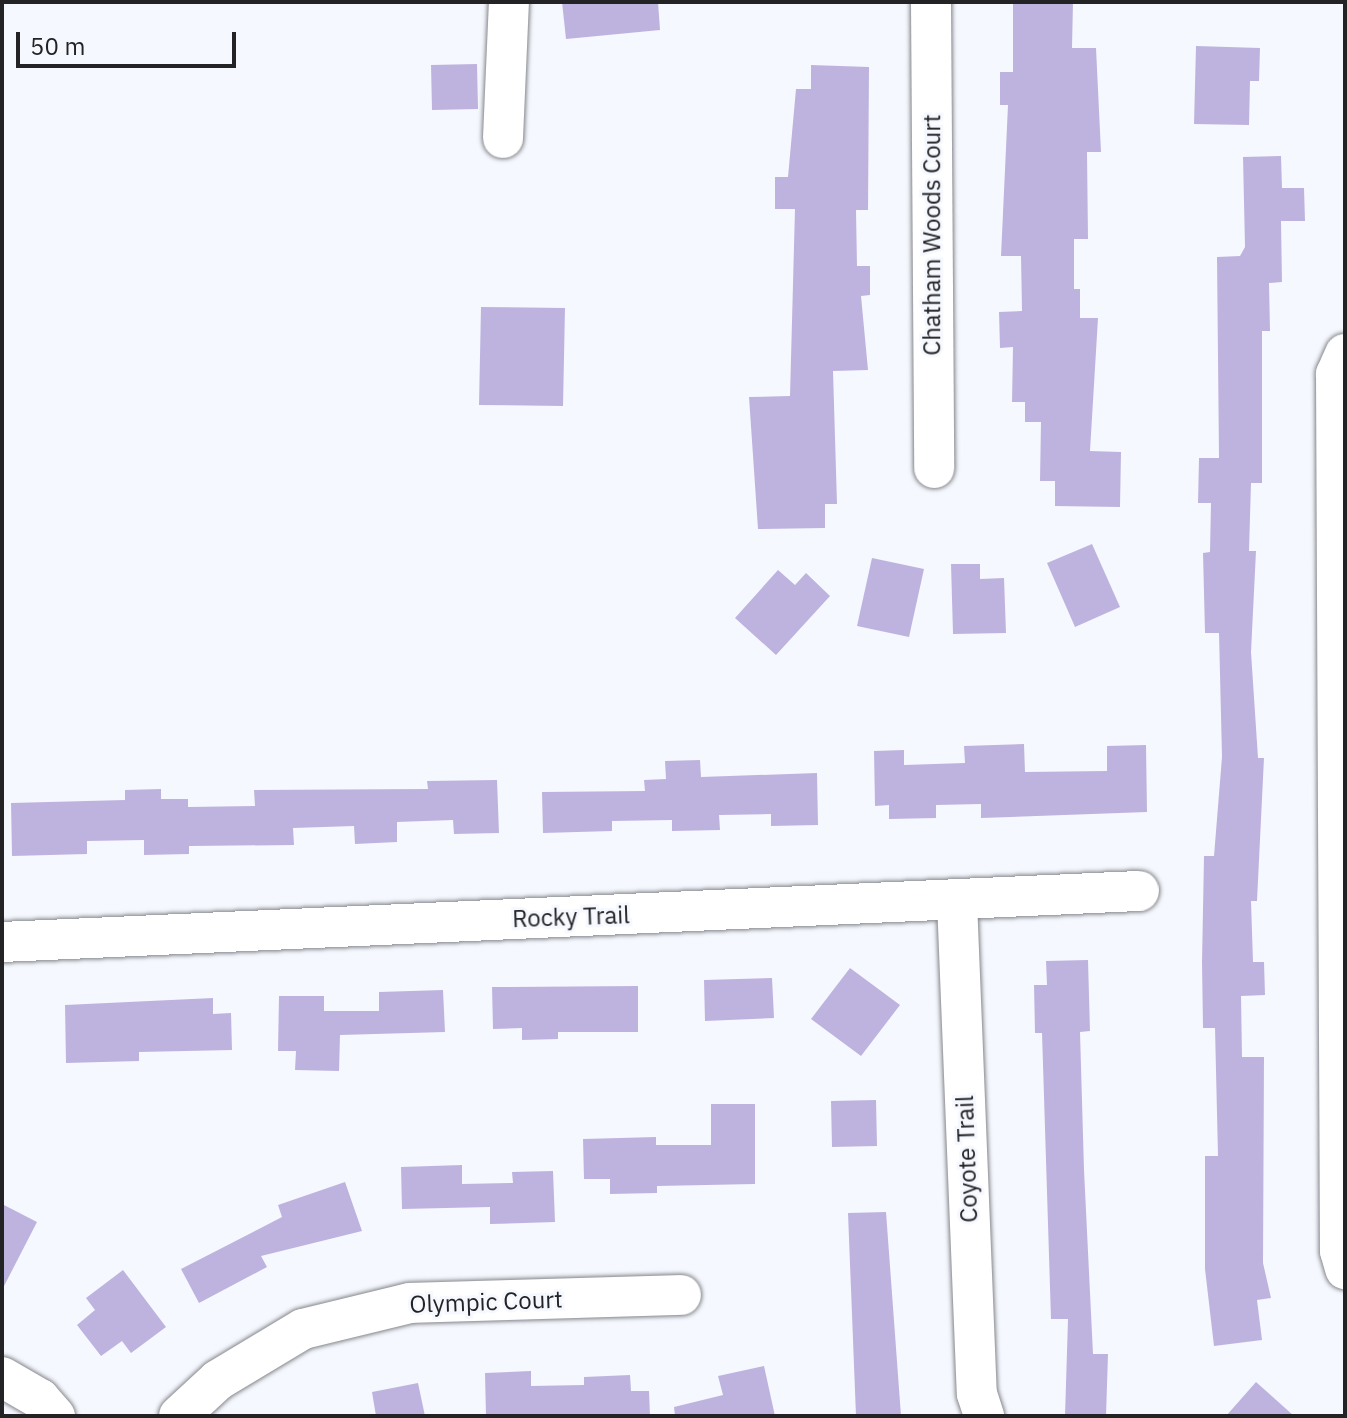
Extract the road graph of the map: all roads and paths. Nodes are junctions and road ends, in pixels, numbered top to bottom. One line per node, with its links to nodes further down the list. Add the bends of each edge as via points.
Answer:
1 (509, 2): 3 (street)
2 (931, 2): 5 (street, Chatham Woods Court)
3 (503, 138)
4 (1345, 354): 9 (street, via 1336,374)
5 (934, 468)
6 (1139, 891): 7 (street, Rocky Trail)
7 (957, 901): 8 (street, Rocky Trail); 15 (street, Coyote Trail, via 976,1380)
8 (2, 942)
9 (1342, 1030): 10 (street)
10 (1345, 1269)
11 (681, 1295): 14 (street, Olympic Court, via 410,1303 303,1329 218,1380)
12 (2, 1377): 13 (street, via 40,1399)
13 (55, 1416)
14 (179, 1416)
15 (984, 1416)

